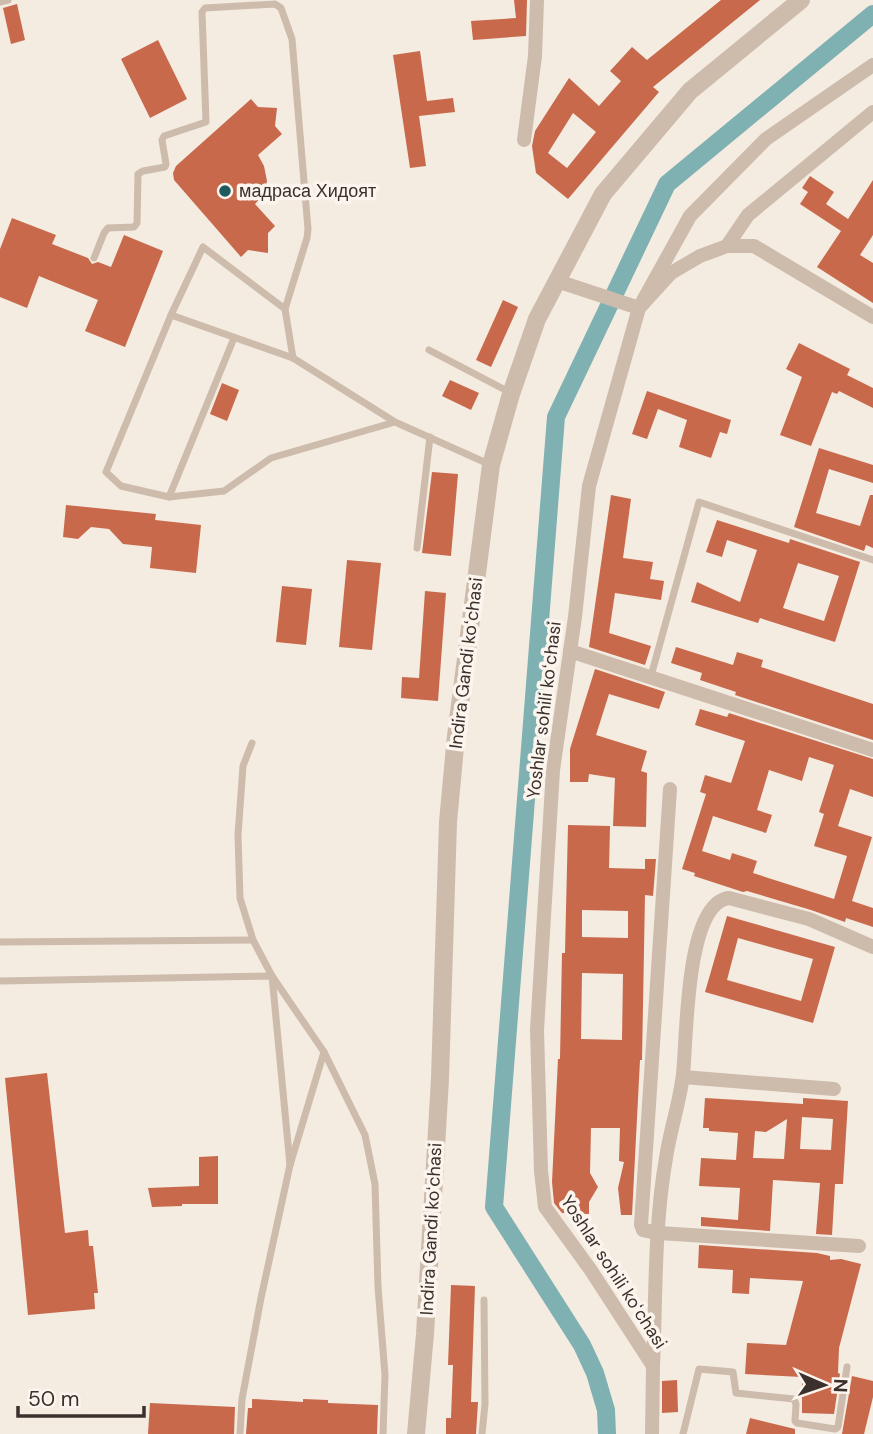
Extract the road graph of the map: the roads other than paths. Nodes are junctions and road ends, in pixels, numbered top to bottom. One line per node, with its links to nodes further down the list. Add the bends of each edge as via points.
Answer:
1 (8, 0): 4 (lane)
2 (537, 0): 7 (street)
3 (802, 0): 10 (street, Indira Gandi koʻchasi, via 690,91 603,194)
4 (0, 2)
5 (873, 65): 11 (street, Yoshlar sohili koʻchasi, via 766,139 690,216)
6 (873, 112): 8 (street, via 748,215)
7 (524, 140)
8 (727, 246): 11 (street, via 671,273); 14 (street, via 754,246)
9 (94, 258): 12 (lane, via 108,228 137,223 138,174 165,167 164,136 206,122 202,12 205,8 275,4 281,8 292,39 308,229)
10 (557, 281): 11 (street); 18 (street, Indira Gandi koʻchasi, via 537,319)
11 (639, 308): 25 (street, Yoshlar sohili koʻchasi, via 589,486)
12 (285, 309): 13 (lane, via 203,247); 17 (lane)
13 (171, 315): 15 (lane); 22 (lane, via 106,472 121,486)
14 (873, 317)
15 (234, 338): 17 (lane); 22 (lane)
16 (429, 350): 18 (lane)
17 (293, 358): 19 (lane)
18 (512, 394): 21 (street, Indira Gandi koʻchasi)
19 (395, 422): 20 (lane); 22 (lane, via 271,458 224,491)
20 (430, 437): 21 (lane); 23 (lane)
21 (492, 465): 46 (street, Indira Gandi koʻchasi, via 448,822 439,1092)
22 (169, 497)
23 (417, 548)
24 (873, 560): 26 (lane, via 699,502)
25 (570, 651): 26 (street); 42 (street, Yoshlar sohili koʻchasi, via 553,770 537,1030 542,1189 545,1207)
26 (651, 676): 28 (street)
27 (252, 743): 30 (lane, via 243,766 238,835 240,898)
28 (873, 750)
29 (670, 789): 39 (street, via 641,1225 643,1230)
30 (253, 940): 31 (lane); 33 (lane)
31 (0, 942)
32 (873, 947): 36 (street, via 809,919 721,899 707,913 691,966)
33 (272, 976): 34 (lane); 35 (lane); 38 (lane)
34 (0, 981)
35 (324, 1052): 38 (lane); 45 (lane, via 365,1135 375,1184 385,1375)
36 (683, 1077): 37 (street); 39 (street, via 666,1159)
37 (834, 1089)
38 (290, 1165): 44 (lane, via 242,1399)
39 (659, 1233): 40 (street); 42 (street)
40 (859, 1246)
41 (484, 1300): 47 (lane)
42 (653, 1366): 48 (street, Yoshlar sohili koʻchasi)
43 (847, 1367): 49 (lane, via 835,1429 797,1423 794,1399 736,1392 733,1372 699,1369)
44 (240, 1434)
45 (383, 1434)
46 (415, 1434)
47 (482, 1434)
48 (653, 1434)
49 (683, 1434)

